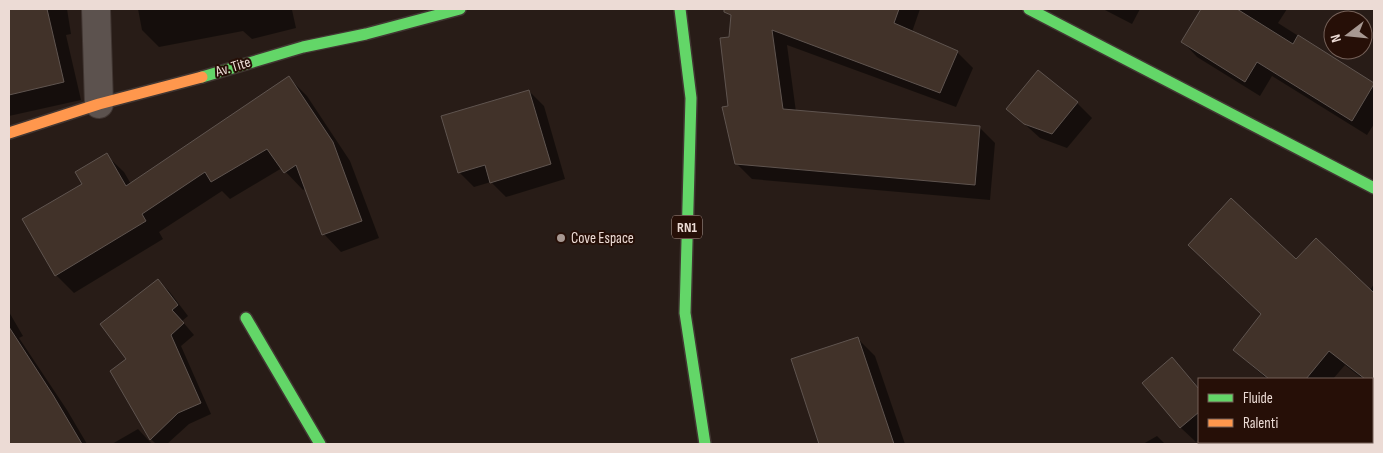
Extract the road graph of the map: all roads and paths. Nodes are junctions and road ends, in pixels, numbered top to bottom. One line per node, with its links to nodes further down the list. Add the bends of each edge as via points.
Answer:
1 (96, 9): 5 (street)
2 (460, 9): 5 (main road, Av. Tite, via 366,34 303,46)
3 (1029, 9): 7 (main road)
4 (676, 10): 10 (main road, RN1, via 691,98 685,313)
5 (99, 104): 6 (main road, Av. Tite)
6 (9, 133)
7 (1374, 188)
8 (246, 318): 9 (main road)
9 (320, 444)
10 (705, 444)

